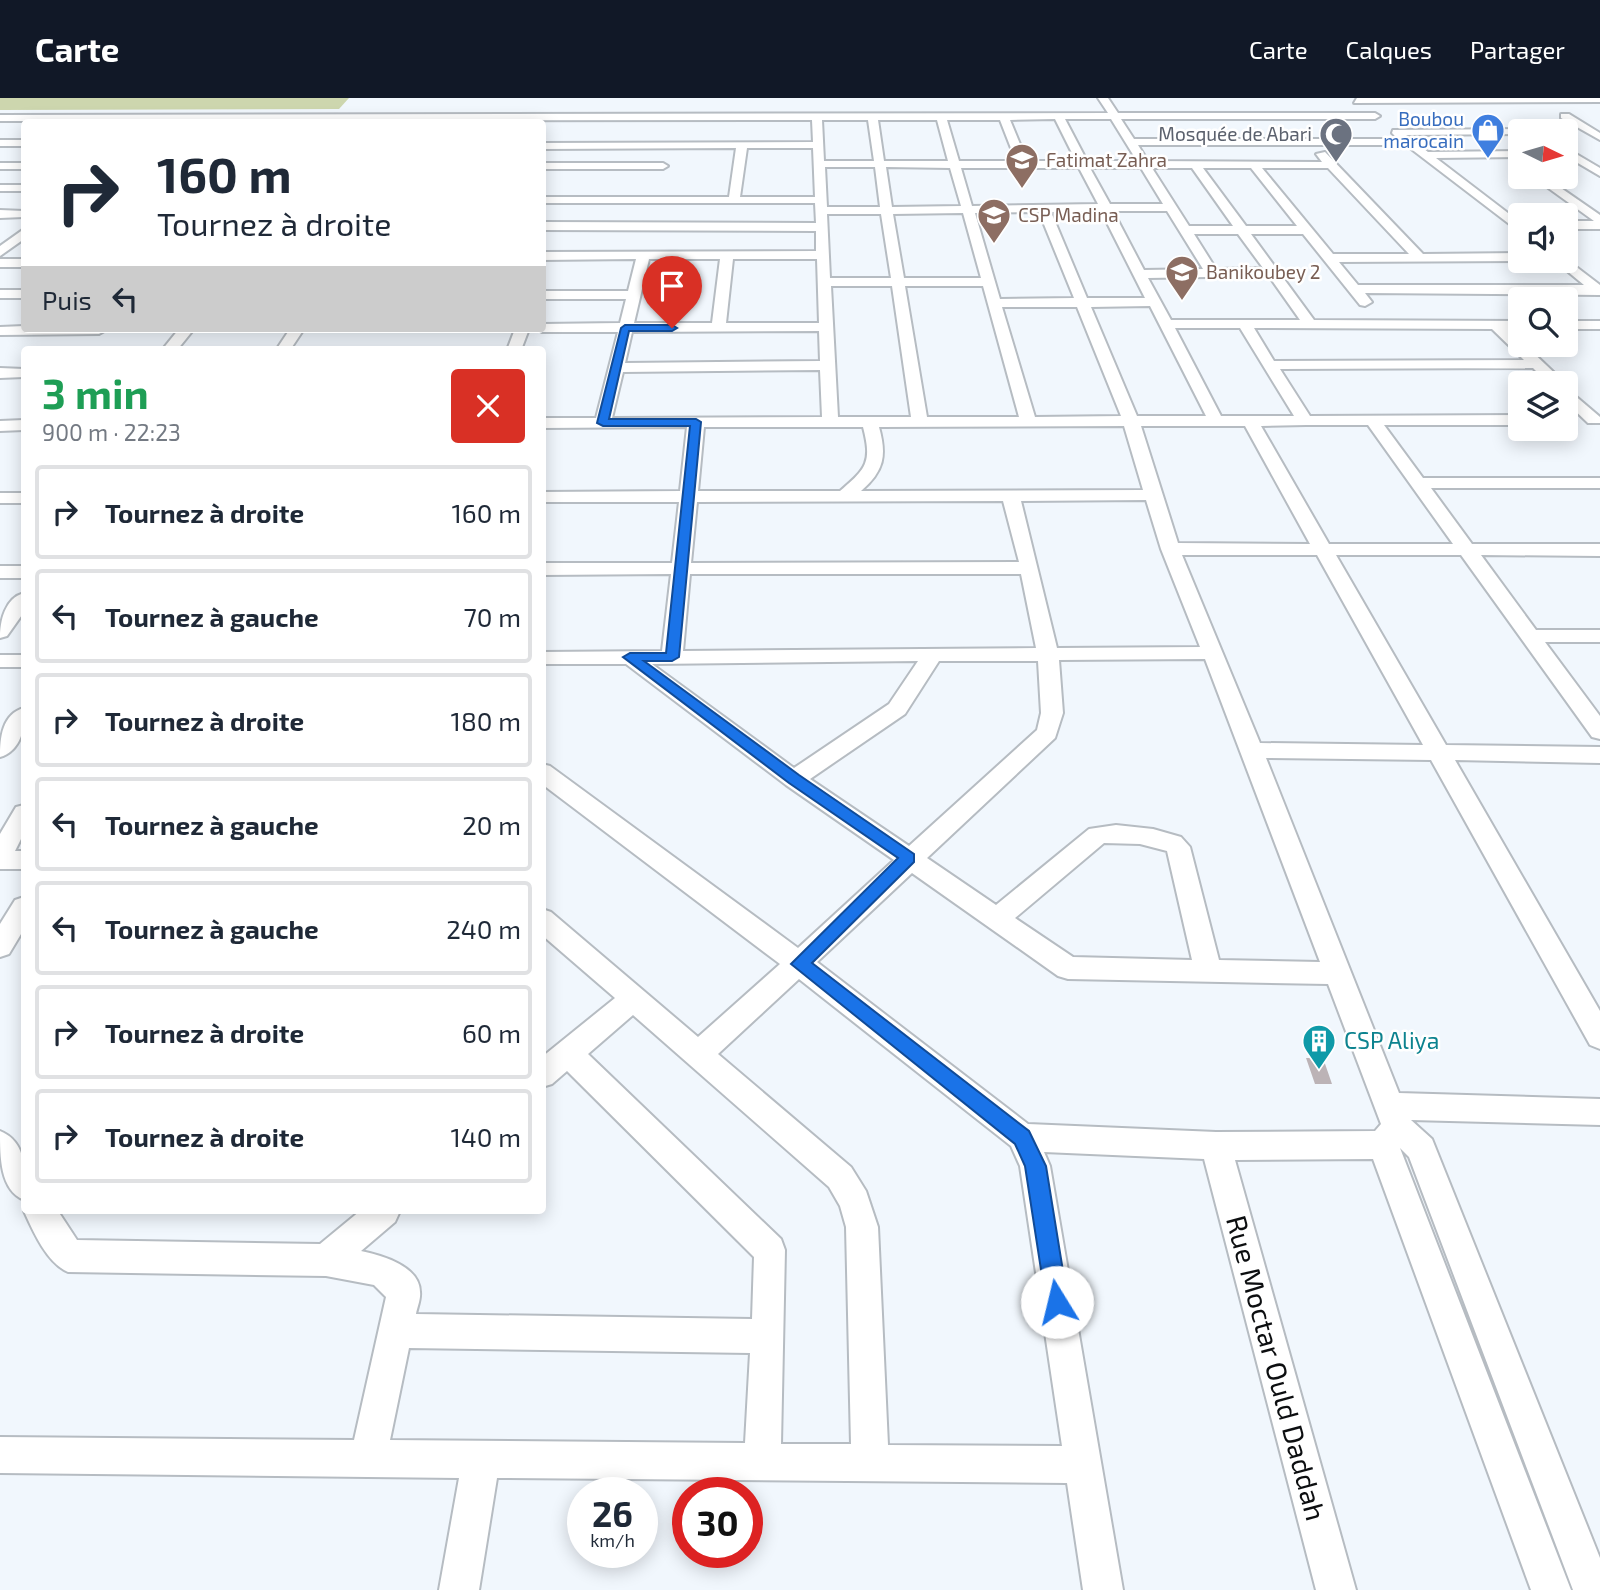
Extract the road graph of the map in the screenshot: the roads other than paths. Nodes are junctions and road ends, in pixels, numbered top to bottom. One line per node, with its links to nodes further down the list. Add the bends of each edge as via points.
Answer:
1 (1102, 98): 14 (street)
2 (1355, 99): 3 (street); 20 (street)
3 (1430, 99): 4 (street); 32 (street)
4 (1487, 99): 5 (street); 28 (street)
5 (1600, 99)
6 (1230, 107): 15 (street)
7 (348, 108): 19 (street)
8 (1286, 112): 15 (street); 20 (street); 35 (street)
9 (817, 116): 10 (street); 29 (street, via 721,112); 39 (street)
10 (872, 116): 11 (street, via 909,112); 48 (street)
11 (941, 116): 12 (street); 49 (street)
12 (1004, 116): 13 (street); 50 (street)
13 (1058, 116): 14 (street); 51 (street)
14 (1114, 116): 15 (street); 34 (street)
15 (1238, 116)
16 (1552, 116): 17 (street)
17 (1566, 116): 18 (street); 33 (street)
18 (1588, 116)
19 (339, 117): 23 (street); 24 (street, via 423,112)
20 (1375, 117): 31 (street)
21 (0, 118): 22 (street)
22 (48, 119)
23 (306, 119)
24 (441, 119)
25 (452, 119): 26 (street, via 511,112)
26 (522, 119)
27 (541, 119): 29 (street, via 659,112)
28 (1518, 119)
29 (672, 131): 40 (street); 41 (street); 60 (street)
30 (1508, 131): 32 (street)
31 (1397, 132): 32 (street); 36 (street)
32 (1476, 132)
33 (1600, 137)
34 (1130, 142): 35 (street); 52 (street)
35 (1309, 142): 36 (street); 55 (street)
36 (1410, 142): 45 (street)
37 (21, 143): 38 (street)
38 (3, 145)
39 (818, 145): 41 (street); 47 (street)
40 (546, 146)
41 (742, 146): 68 (street)
42 (1578, 153): 43 (street)
43 (1590, 153)
44 (1506, 154): 45 (street)
45 (1426, 155): 77 (street)
46 (1578, 159): 61 (street)
47 (819, 164): 48 (street); 69 (street)
48 (880, 164): 49 (street); 74 (street)
49 (954, 164): 50 (street); 73 (street)
50 (1023, 164): 51 (street)
51 (1083, 164): 52 (street); 70 (street)
52 (1144, 165): 53 (street); 71 (street)
53 (1195, 165): 54 (street); 84 (street)
54 (1254, 165): 55 (street); 85 (street)
55 (1332, 165): 93 (street)
56 (0, 166): 57 (street)
57 (21, 166)
58 (546, 166): 59 (street)
59 (580, 166): 60 (street); 67 (street)
60 (663, 166): 65 (street)
61 (1600, 173)
62 (0, 188): 63 (street)
63 (21, 188)
64 (1554, 189): 78 (street)
65 (656, 191): 67 (street); 68 (street); 80 (street)
66 (546, 200): 67 (street)
67 (566, 200)
68 (734, 200): 69 (street)
69 (821, 206): 74 (street); 81 (street)
70 (1106, 208): 71 (street); 72 (street); 101 (street)
71 (1171, 208): 83 (street)
72 (1044, 209): 73 (street); 111 (street)
73 (966, 210): 74 (street); 104 (street)
74 (887, 211): 103 (street)
75 (0, 214): 76 (street)
76 (21, 214)
77 (1508, 218)
78 (1600, 223): 79 (street)
79 (1578, 224)
80 (648, 226): 81 (street); 87 (street)
81 (822, 227): 90 (street)
82 (546, 228): 87 (street)
83 (1185, 230): 84 (street); 99 (street)
84 (1242, 230): 85 (street); 98 (street)
85 (1307, 230): 95 (street)
86 (21, 235): 88 (street)
87 (573, 241): 89 (street); 91 (street)
88 (0, 252)
89 (546, 254)
90 (823, 255): 92 (street); 102 (street)
91 (643, 257): 92 (street); 110 (street)
92 (727, 257): 122 (street)
93 (1419, 257): 94 (street); 95 (street)
94 (1508, 257)
95 (1329, 258): 105 (street)
96 (0, 263): 97 (street)
97 (21, 263)
98 (1272, 272): 99 (street); 116 (street)
99 (1212, 273): 101 (street)
100 (1577, 273): 106 (street)
101 (1140, 274): 112 (street)
102 (824, 282): 103 (street); 123 (street)
103 (898, 282): 104 (street); 150 (street)
104 (990, 282): 113 (street)
105 (1354, 289): 106 (street); 117 (street)
106 (1599, 290)
107 (0, 294): 108 (street)
108 (21, 294)
109 (546, 295): 110 (street)
110 (633, 295): 125 (street)
111 (1082, 302): 112 (street); 113 (street); 142 (street)
112 (1154, 302): 114 (street)
113 (996, 303): 141 (street)
114 (1166, 324): 115 (street); 143 (street)
115 (1244, 324): 116 (street); 132 (street)
116 (1310, 324): 117 (street)
117 (1383, 324): 118 (street)
118 (1496, 325): 119 (street); 130 (street)
119 (1508, 325)
120 (1578, 325): 121 (street)
121 (1600, 325)
122 (719, 327): 123 (street); 125 (street)
123 (826, 327): 131 (street)
124 (546, 328): 125 (street)
125 (625, 328): 133 (street)
126 (0, 331): 127 (street)
127 (21, 331)
128 (97, 333): 129 (street)
129 (84, 346)
130 (1536, 364): 132 (street); 134 (street)
131 (827, 365): 133 (street); 148 (street)
132 (1270, 365): 145 (street)
133 (616, 368): 152 (street)
134 (1543, 371)
135 (0, 373): 136 (street)
136 (21, 373)
137 (1578, 403): 140 (street)
138 (1508, 420): 146 (street)
139 (1578, 420): 140 (street)
140 (1597, 420)
141 (1028, 421): 142 (street); 150 (street)
142 (1131, 421): 143 (street); 157 (street)
143 (1216, 421): 144 (street)
144 (1250, 421): 145 (street); 165 (street)
145 (1305, 421): 146 (street)
146 (1372, 421): 156 (street)
147 (696, 422): 148 (street); 152 (street); 158 (street)
148 (830, 422): 149 (street)
149 (870, 422): 150 (street); 159 (street, via 877,462)
150 (920, 422)
151 (546, 423): 152 (street)
152 (603, 423)
153 (21, 425): 154 (street)
154 (0, 426)
155 (1600, 482): 156 (street)
156 (1419, 483): 166 (street)
157 (1151, 495): 160 (street); 164 (street)
158 (688, 496): 159 (street); 161 (street); 170 (street)
159 (844, 496): 160 (street)
160 (1012, 496): 168 (street)
161 (546, 497)
162 (0, 498): 163 (street)
163 (21, 498)
164 (1170, 549): 165 (street); 177 (street)
165 (1323, 550): 166 (street); 189 (street)
166 (1466, 550): 167 (street); 175 (street)
167 (1600, 550)
168 (1029, 568): 170 (street); 178 (street)
169 (546, 569): 170 (street)
170 (680, 569): 182 (street)
171 (0, 572): 172 (street)
172 (21, 572)
173 (21, 603): 174 (street)
174 (0, 632)
175 (1530, 636): 176 (street); 186 (street)
176 (1600, 636)
177 (1211, 653): 178 (street); 188 (street)
178 (1049, 654): 179 (street); 195 (street, via 1052,718 1047,733)
179 (933, 655): 182 (street); 192 (street, via 897,709)
180 (546, 657): 181 (street)
181 (630, 657): 182 (street); 192 (street)
182 (672, 657)
183 (0, 661): 184 (street)
184 (21, 661)
185 (21, 719): 187 (street)
186 (1600, 732)
187 (0, 749)
188 (1252, 750): 189 (street); 203 (street)
189 (1439, 754): 190 (street); 205 (street)
190 (1600, 755)
191 (546, 774): 201 (street)
192 (794, 779): 195 (street)
193 (21, 819): 194 (street)
194 (0, 858): 196 (street)
195 (909, 858): 198 (street); 201 (street)
196 (21, 860)
197 (21, 912): 200 (street)
198 (996, 919): 202 (street, via 1068,968); 202 (street, via 1098,835 1169,840 1178,847)
199 (546, 922): 204 (street)
200 (0, 947)
201 (800, 964): 206 (street); 211 (street)
202 (1208, 972): 203 (street)
203 (1338, 972): 210 (street)
204 (634, 998): 206 (street); 207 (street)
205 (1600, 1037)
206 (699, 1053): 224 (street, via 840,1177 855,1201 862,1227)
207 (568, 1054): 208 (street); 219 (street, via 769,1251)
208 (546, 1072)
209 (1600, 1112): 210 (street)
210 (1390, 1126): 212 (street); 229 (street); 230 (street, via 1420,1149)
211 (1022, 1138): 212 (street); 225 (street, via 1035,1166)
212 (1216, 1146): 228 (street, Rue Moctar Ould Daddah)
213 (3, 1157): 214 (street)
214 (21, 1182)
215 (42, 1214): 217 (street, via 68,1256)
216 (380, 1214): 217 (street)
217 (326, 1260): 218 (street, via 382,1271 404,1292)
218 (397, 1331): 219 (street); 221 (street)
219 (768, 1336): 223 (street)
220 (0, 1455): 221 (street)
221 (368, 1459): 222 (street)
222 (481, 1460): 223 (street); 226 (street)
223 (762, 1462): 224 (street)
224 (870, 1463): 225 (street)
225 (1083, 1465): 227 (street)
226 (459, 1590)
227 (1103, 1590)
228 (1336, 1590)
229 (1551, 1590)
230 (1593, 1590)

